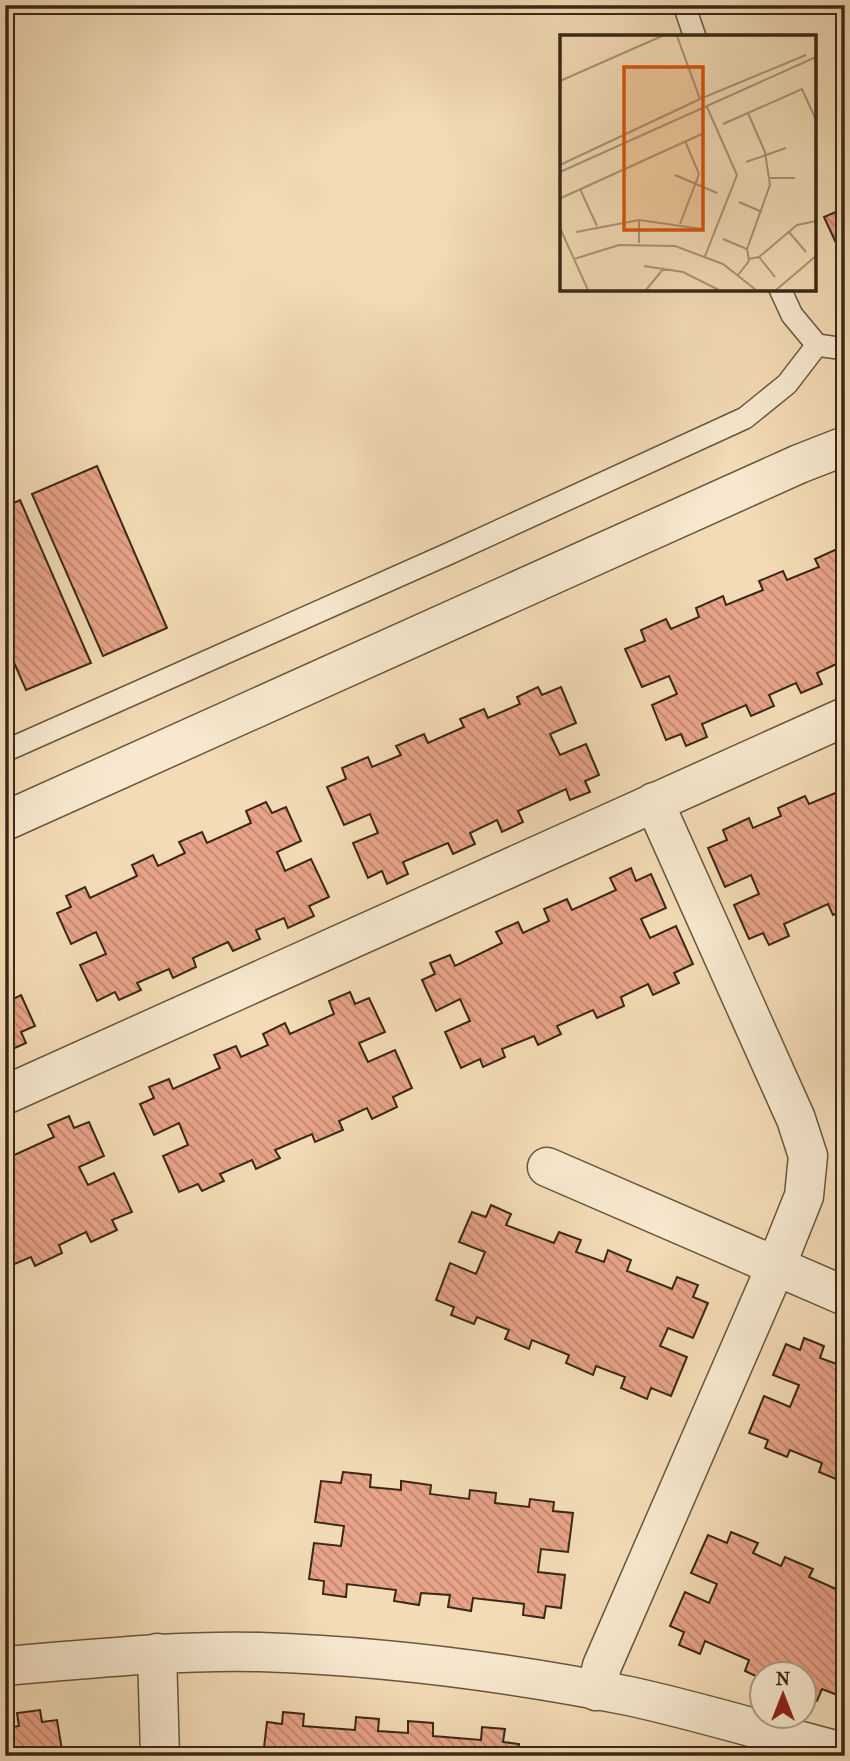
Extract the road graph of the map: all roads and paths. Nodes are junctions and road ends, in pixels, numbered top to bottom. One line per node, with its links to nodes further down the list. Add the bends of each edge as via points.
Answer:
1 (684, 5): 2 (lane)
2 (694, 35)
3 (780, 290): 4 (lane, via 792,315)
4 (817, 345): 5 (lane); 8 (lane, via 787,384 745,418)
5 (845, 349)
6 (845, 446): 10 (street)
7 (845, 717): 9 (street)
8 (5, 751)
9 (654, 802): 11 (street); 13 (street, via 796,1119 808,1156 804,1196)
10 (5, 821)
11 (5, 1095)
12 (547, 1167): 13 (street)
13 (776, 1266): 14 (street); 17 (street, via 602,1666)
14 (845, 1296)
15 (157, 1653): 16 (street); 17 (street, via 361,1658 465,1669); 19 (street)
16 (5, 1666)
17 (596, 1691): 18 (street)
18 (835, 1750)
19 (160, 1756)

